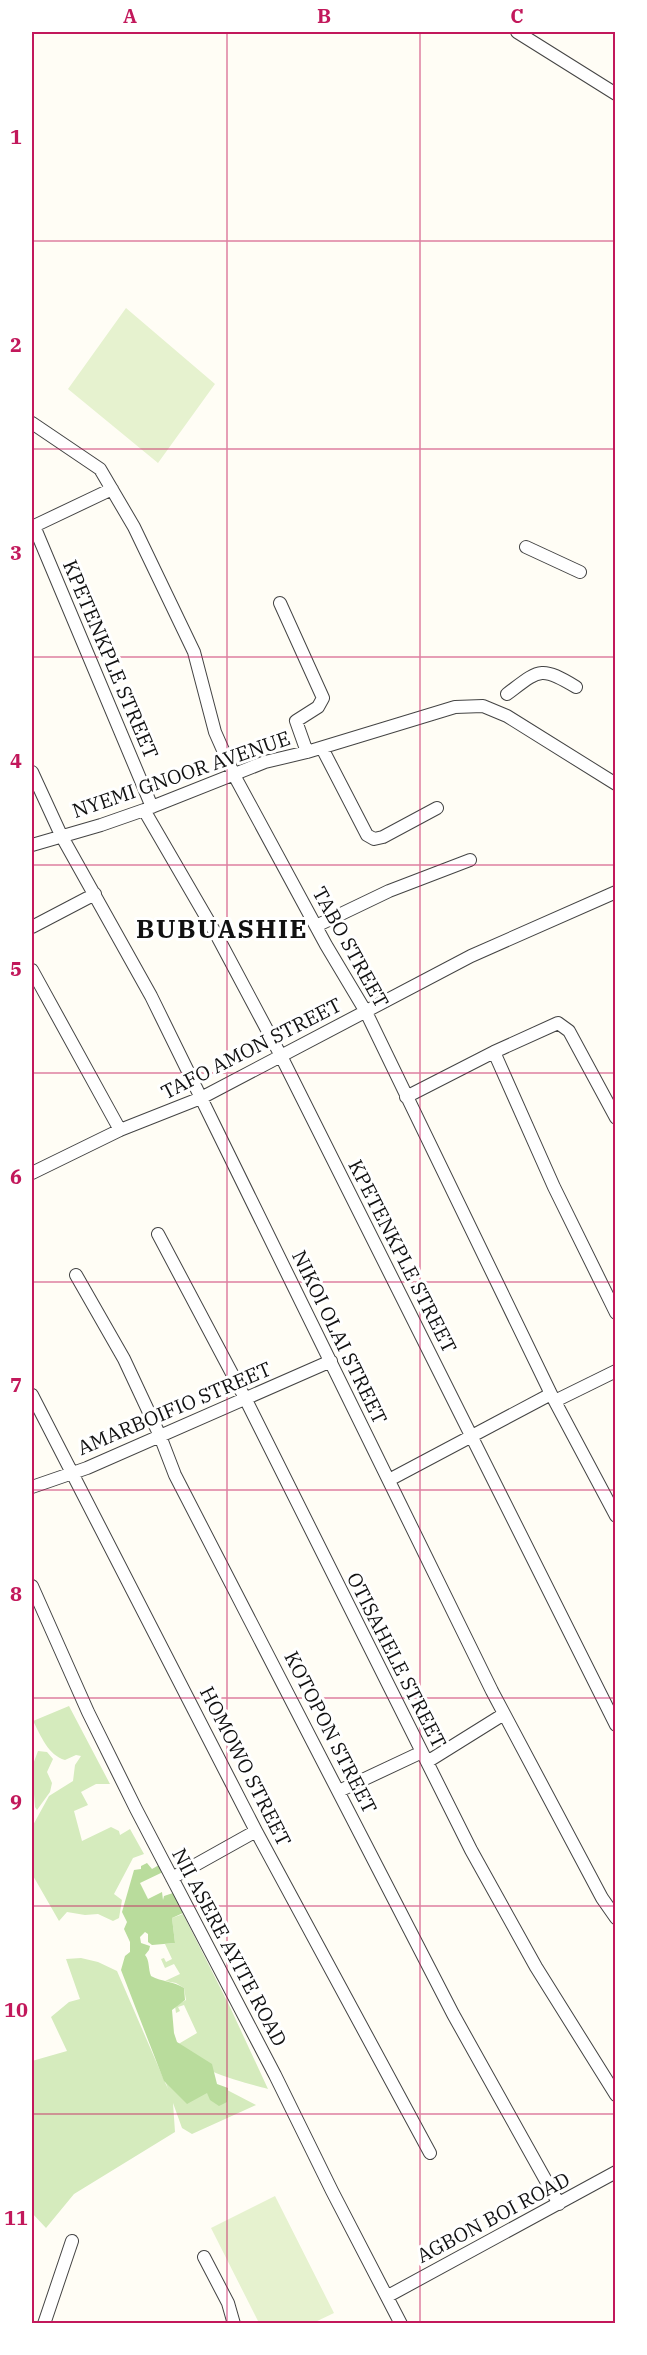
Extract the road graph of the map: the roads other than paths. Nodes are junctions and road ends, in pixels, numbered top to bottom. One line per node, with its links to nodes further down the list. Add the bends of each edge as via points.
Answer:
1 (517, 32): 2 (street)
2 (615, 94)
3 (32, 423): 4 (street, TABO STREET, via 100,469)
4 (112, 489): 5 (street); 14 (street, TABO STREET, via 134,526 194,652 215,732)
5 (33, 526): 17 (street, KPETENKPLE STREET)
6 (526, 547): 7 (street)
7 (580, 572)
8 (280, 603): 12 (street, via 323,698 318,707 296,721)
9 (576, 687): 10 (street, via 546,671 538,672)
10 (507, 694)
11 (322, 748): 12 (street, NYEMI GNOOR AVENUE); 15 (street, NYEMI GNOOR AVENUE, via 455,707 483,706 507,716); 16 (street, via 367,835 374,839)
12 (307, 752): 14 (street, NYEMI GNOOR AVENUE, via 265,762)
13 (32, 772): 18 (street, NIKOI OLAI STREET)
14 (234, 775): 17 (street, NYEMI GNOOR AVENUE); 23 (street, TABO STREET)
15 (615, 784)
16 (437, 808)
17 (148, 809): 18 (street, NYEMI GNOOR AVENUE); 28 (street, KPETENKPLE STREET)
18 (61, 835): 19 (street, NYEMI GNOOR AVENUE); 22 (street, NIKOI OLAI STREET)
19 (32, 845)
20 (470, 860): 23 (street, via 389,891)
21 (615, 892): 26 (street, TAFO AMON STREET, via 471,956)
22 (95, 894): 24 (street); 30 (street, NIKOI OLAI STREET)
23 (316, 926): 26 (street, TABO STREET)
24 (32, 927)
25 (32, 970): 32 (street)
26 (366, 1012): 28 (street, TAFO AMON STREET); 29 (street, TABO STREET)
27 (494, 1052): 29 (street); 31 (street, via 555,1023 562,1024); 36 (street)
28 (281, 1056): 30 (street, TAFO AMON STREET); 43 (street, KPETENKPLE STREET)
29 (406, 1097): 40 (street, TABO STREET)
30 (201, 1098): 32 (street, TAFO AMON STREET); 37 (street, NIKOI OLAI STREET)
31 (615, 1118)
32 (120, 1130): 33 (street, TAFO AMON STREET)
33 (32, 1173)
34 (158, 1234): 41 (street, OTISAHELE STREET)
35 (76, 1275): 42 (street, KOTOPON STREET, via 124,1359)
36 (615, 1313)
37 (331, 1361): 41 (street, AMARBOIFIO STREET); 45 (street, NIKOI OLAI STREET)
38 (615, 1371): 40 (street)
39 (32, 1395): 44 (street, HOMOWO STREET)
40 (553, 1398): 43 (street); 47 (street, TABO STREET)
41 (246, 1400): 42 (street, AMARBOIFIO STREET); 51 (street, OTISAHELE STREET)
42 (160, 1437): 44 (street, AMARBOIFIO STREET); 52 (street, KOTOPON STREET, via 175,1475)
43 (473, 1437): 45 (street); 50 (street, KPETENKPLE STREET)
44 (73, 1472): 46 (street, AMARBOIFIO STREET); 53 (street, HOMOWO STREET)
45 (389, 1480): 49 (street, NIKOI OLAI STREET)
46 (32, 1487)
47 (615, 1516)
48 (32, 1586): 54 (street, NII ASERE AYITE ROAD, via 88,1712)
49 (504, 1714): 51 (street); 55 (street, NIKOI OLAI STREET)
50 (615, 1725)
51 (424, 1757): 52 (street); 56 (street, OTISAHELE STREET, via 536,1967)
52 (339, 1791): 59 (street, KOTOPON STREET, via 453,2014)
53 (256, 1831): 54 (street); 57 (street, HOMOWO STREET)
54 (172, 1878): 62 (street, NII ASERE AYITE ROAD)
55 (615, 1918)
56 (615, 2095)
57 (430, 2153)
58 (615, 2172): 59 (street, AGBON BOI ROAD)
59 (559, 2204): 62 (street, AGBON BOI ROAD)
60 (72, 2241): 63 (street)
61 (204, 2257): 64 (street, via 228,2303)
62 (388, 2296): 65 (street, NII ASERE AYITE ROAD)
63 (44, 2324)
64 (234, 2324)
65 (401, 2324)

